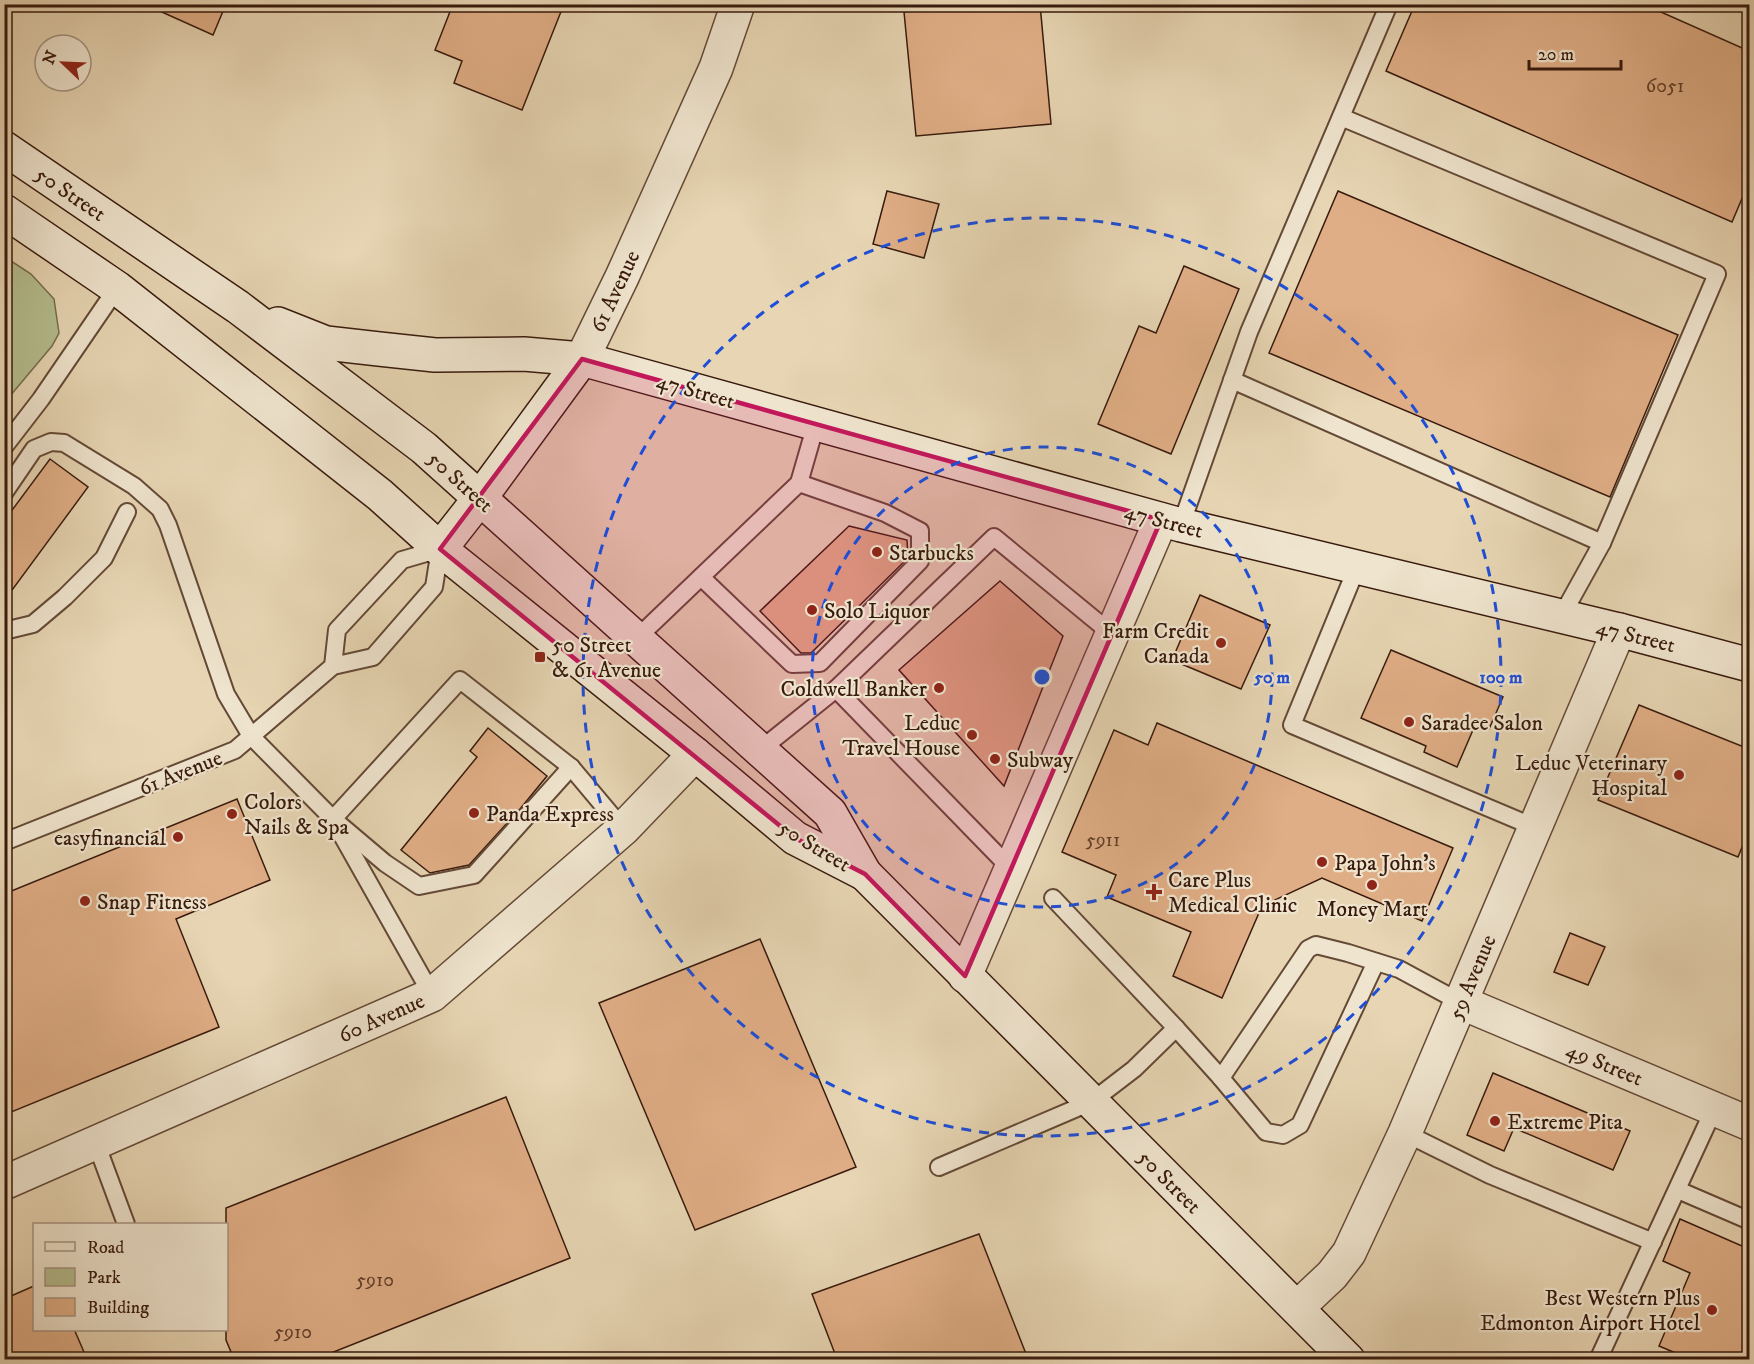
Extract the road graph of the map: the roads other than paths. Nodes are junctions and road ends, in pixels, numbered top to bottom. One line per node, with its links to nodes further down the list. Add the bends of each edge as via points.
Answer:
1 (738, 4): 8 (street, 61 Avenue, via 716,68)
2 (1389, 4): 3 (lane)
3 (1341, 117): 9 (lane); 17 (lane, via 1717,274)
4 (4, 148): 7 (street, 50 Street)
5 (4, 211): 6 (street, 50 Street)
6 (117, 288): 11 (lane); 18 (street, 50 Street, via 380,495)
7 (238, 307): 8 (street, 47 Street, via 326,343 435,355 524,354); 14 (street, 50 Street, via 424,448)
8 (582, 359): 10 (street, 47 Street); 14 (street, 61 Avenue)
9 (1232, 380): 16 (lane); 17 (lane)
10 (816, 424): 12 (lane); 16 (street, 47 Street)
11 (4, 447)
12 (799, 483): 20 (lane); 20 (lane, via 885,513 920,531 920,561 820,663 792,664)
13 (4, 493): 29 (lane, via 34,449 51,442 64,443 134,486 160,508 226,694)
14 (480, 498): 18 (street, 61 Avenue); 25 (street, 50 Street)
15 (127, 512): 23 (lane, via 104,558 65,597 33,624)
16 (1171, 523): 19 (street, 47 Street); 24 (street)
17 (1602, 543): 21 (lane)
18 (440, 549): 27 (lane, via 402,560 337,630); 27 (lane, 61 Avenue, via 434,587 373,657); 31 (street, 50 Street)
19 (1357, 567): 21 (street, 47 Street); 34 (lane, via 1292,725)
20 (701, 577): 25 (lane)
21 (1561, 616): 22 (street, 47 Street)
22 (1619, 630): 26 (street, 47 Street); 34 (street, 59 Avenue)
23 (4, 631)
24 (1112, 634): 28 (lane, via 994,537); 37 (street)
25 (636, 639): 30 (street, 50 Street)
26 (1749, 665)
27 (333, 666): 29 (lane, 61 Avenue)
28 (836, 689): 30 (lane); 37 (lane)
29 (251, 736): 33 (lane); 36 (lane, 61 Avenue, via 235,750)
30 (760, 750): 38 (street, 50 Street, via 830,813)
31 (695, 754): 35 (street, 60 Avenue); 38 (street, 50 Street, via 795,838)
32 (571, 767): 33 (lane, via 474,875 419,886); 33 (lane, via 460,680); 35 (lane)
33 (333, 819): 42 (lane)
34 (1534, 827): 43 (street, 59 Avenue)
35 (623, 829): 42 (street, 60 Avenue)
36 (4, 842)
37 (1011, 869): 41 (street)
38 (865, 874): 41 (street, 50 Street)
39 (1053, 898): 44 (lane)
40 (1376, 962): 43 (lane, via 1399,969); 45 (lane, via 1316,945 1308,949); 45 (lane, via 1300,1125 1284,1135 1266,1132)
41 (965, 976): 46 (street, 50 Street)
42 (432, 995): 50 (street, 60 Avenue)
43 (1460, 1002): 47 (street, 49 Street); 49 (street, 59 Avenue)
44 (1176, 1028): 45 (lane); 46 (lane, via 1134,1069)
45 (1221, 1078)
46 (1091, 1102): 51 (lane); 57 (street, 50 Street)
47 (1714, 1109): 48 (street, 49 Street); 53 (lane)
48 (1749, 1124)
49 (1405, 1134): 56 (lane, via 1490,1175); 57 (street, 59 Avenue, via 1349,1253)
50 (96, 1143): 52 (street, 60 Avenue); 55 (lane)
51 (939, 1167)
52 (4, 1183)
53 (1678, 1190): 54 (lane); 56 (lane)
54 (1749, 1221)
55 (126, 1223)
56 (1653, 1242): 59 (lane)
57 (1297, 1308): 58 (street, 50 Street)
58 (1348, 1359)
59 (1598, 1359)

